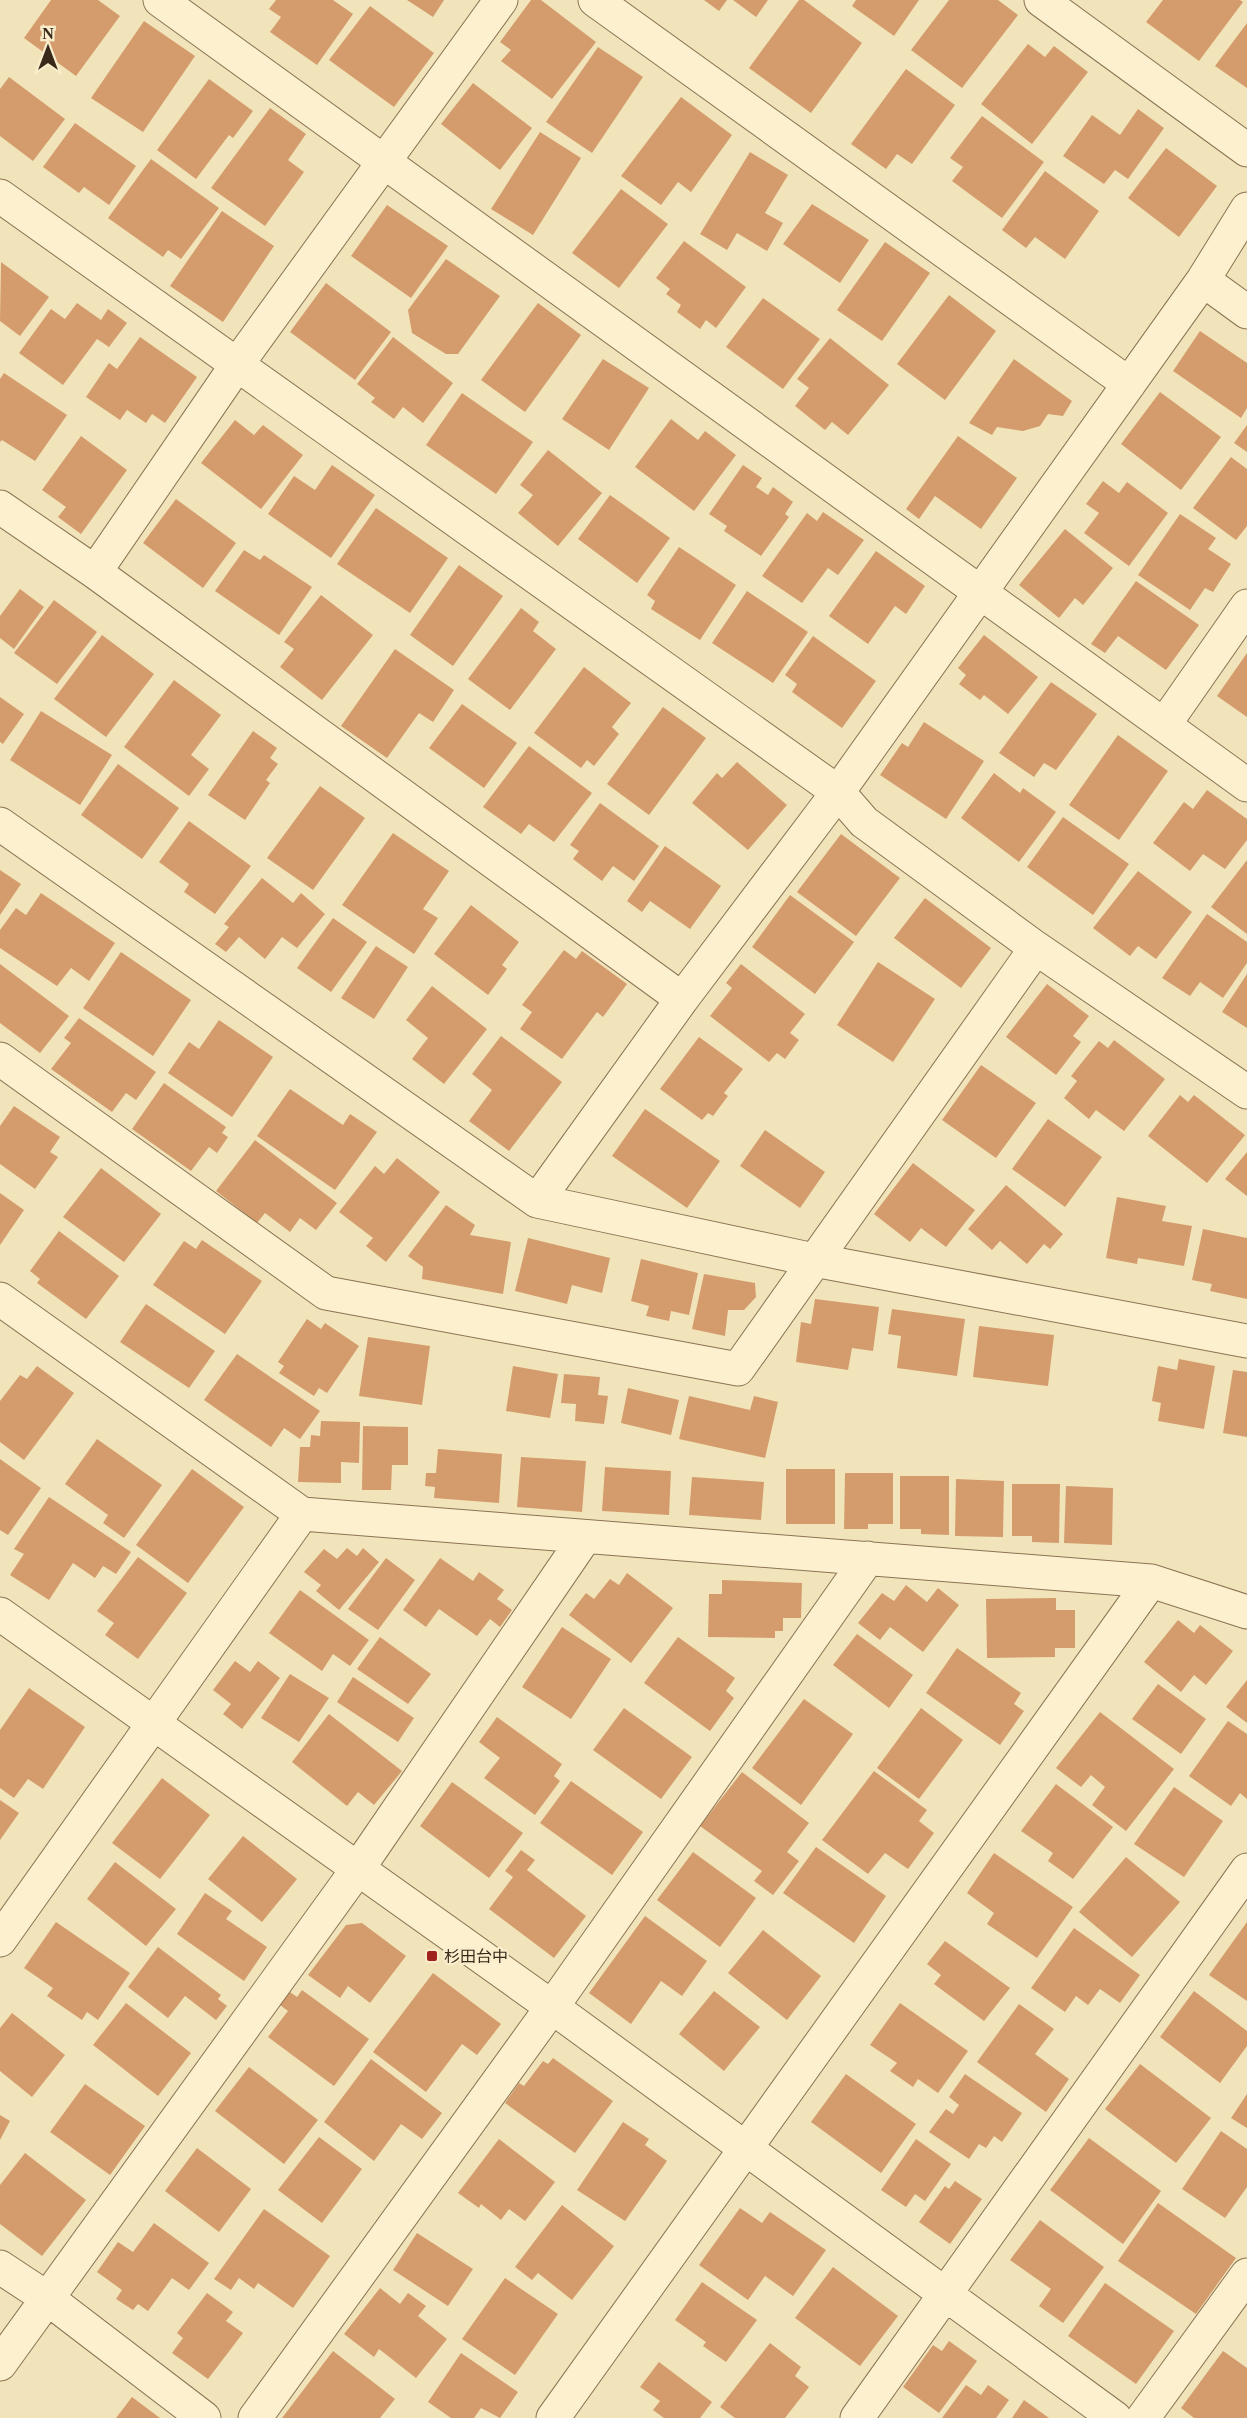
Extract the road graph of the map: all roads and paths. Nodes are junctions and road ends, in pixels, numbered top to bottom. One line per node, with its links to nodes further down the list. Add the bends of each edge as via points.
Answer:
1 (160, 0): 6 (street)
2 (501, 0): 6 (street)
3 (595, 0): 12 (street)
4 (1041, 0): 5 (street)
5 (1247, 150)
6 (384, 164): 11 (street); 15 (street)
7 (0, 196): 11 (street)
8 (1247, 209): 9 (street)
9 (1203, 280): 10 (street); 12 (street)
10 (1247, 312)
11 (236, 366): 14 (street); 19 (street)
12 (1129, 384): 15 (street)
13 (0, 507): 14 (street)
14 (95, 572): 22 (street)
15 (981, 592): 17 (street); 19 (street)
16 (1247, 606): 17 (street)
17 (1164, 725): 18 (street)
18 (1247, 785)
19 (838, 792): 21 (street, via 864,822); 22 (street)
20 (0, 824): 25 (street)
21 (1036, 948): 24 (street); 26 (street)
22 (682, 999): 25 (street)
23 (0, 1059): 26 (street, via 326,1293 738,1369)
24 (1247, 1092)
25 (537, 1201): 26 (street)
26 (814, 1260): 28 (street)
27 (0, 1299): 29 (street)
28 (1247, 1341)
29 (302, 1514): 30 (street); 35 (street)
30 (585, 1538): 31 (street); 36 (street)
31 (868, 1558): 32 (street); 39 (street)
32 (1151, 1581): 33 (street); 40 (street)
33 (1247, 1612)
34 (0, 1614): 35 (street)
35 (154, 1724): 36 (street); 38 (street)
36 (357, 1870): 39 (street); 44 (street)
37 (1247, 1870): 43 (street)
38 (0, 1940)
39 (552, 2007): 40 (street); 47 (street)
40 (748, 2148): 43 (street); 48 (street)
41 (0, 2267): 44 (street)
42 (1247, 2275): 51 (street)
43 (945, 2292): 49 (street); 50 (street)
44 (47, 2298): 45 (street); 46 (street)
45 (0, 2364)
46 (204, 2418)
47 (255, 2418)
48 (553, 2418)
49 (857, 2418)
50 (1115, 2418)
51 (1143, 2418)

